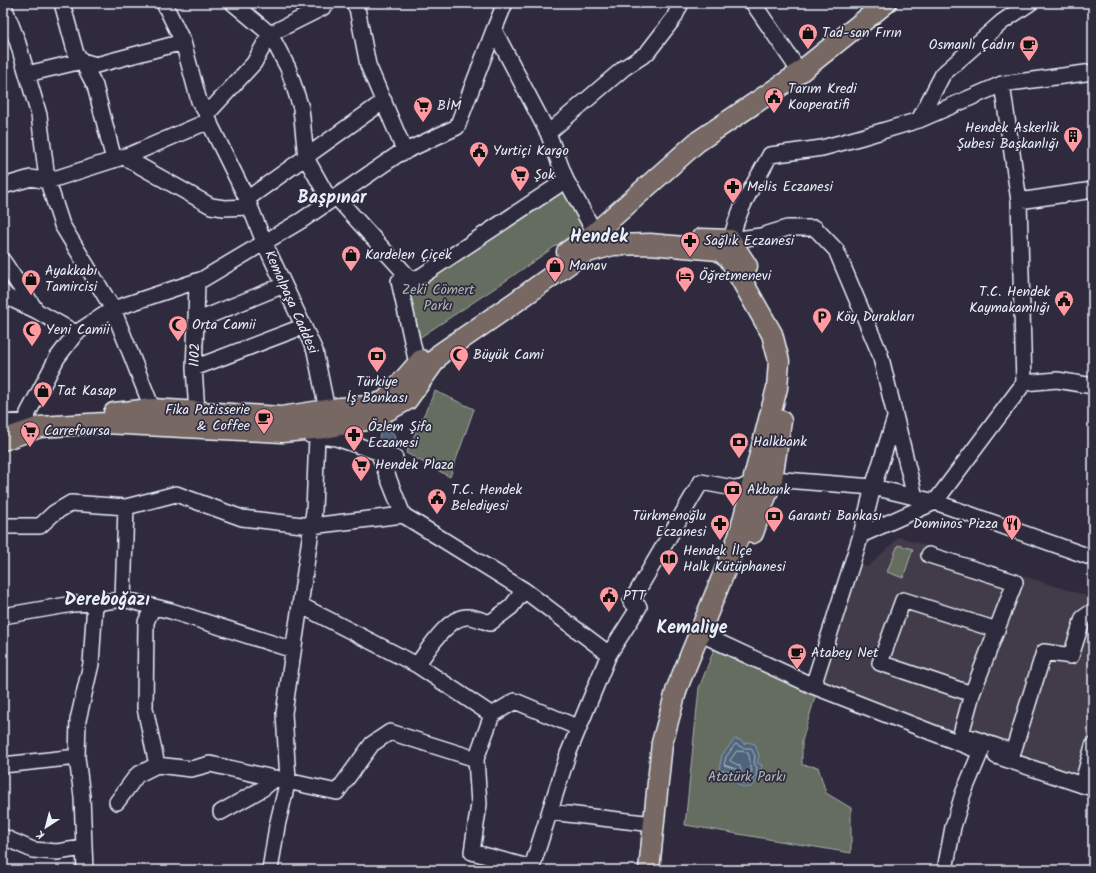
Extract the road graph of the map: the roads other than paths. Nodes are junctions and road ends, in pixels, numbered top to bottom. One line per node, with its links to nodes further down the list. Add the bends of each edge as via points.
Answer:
1 (62, 3): 15 (street, via 76,54)
2 (164, 3): 14 (street, Kemalpaşa Caddesi)
3 (233, 3): 13 (street)
4 (328, 3): 13 (street)
5 (353, 3): 20 (street, via 368,65)
6 (505, 3): 12 (street)
7 (681, 3): 23 (street, via 674,18 647,53 624,68)
8 (753, 3): 16 (street)
9 (886, 3): 16 (main road)
10 (1030, 3): 22 (street, via 1002,22 943,74)
11 (3, 4): 18 (street)
12 (494, 30): 23 (street); 24 (street, via 457,127)
13 (270, 34): 21 (street, via 254,63); 26 (street, via 288,68 301,108)
14 (183, 42): 15 (street, via 96,65); 21 (street, Kemalpaşa Caddesi, via 199,101)
15 (82, 61): 18 (street); 25 (street, via 95,86)
16 (800, 72): 34 (main road, via 698,142)
17 (1093, 72): 19 (street)
18 (27, 74): 28 (street, via 40,115)
19 (1002, 84): 22 (street); 32 (street)
20 (384, 101): 24 (street); 26 (street)
21 (209, 120): 25 (street, via 182,134); 33 (street, Kemalpaşa Caddesi)
22 (918, 120): 36 (street, via 822,148 770,155 736,221)
23 (548, 133): 27 (street)
24 (405, 152): 31 (street)
25 (119, 158): 28 (street); 33 (street, via 210,206 224,208)
26 (306, 158): 31 (street); 33 (street)
27 (566, 180): 34 (street); 40 (street, via 493,230)
28 (48, 181): 29 (street, via 32,178); 44 (street, via 62,226)
29 (3, 186)
30 (1093, 190): 32 (street)
31 (333, 198): 35 (street); 40 (street)
32 (1019, 201): 50 (street)
33 (249, 203): 35 (street, Kemalpaşa Caddesi)
34 (595, 233): 36 (main road); 37 (main road); 48 (main road, via 433,346)
35 (264, 242): 39 (street); 41 (street, Kemalpaşa Caddesi)
36 (730, 249): 37 (main road, via 650,244 613,245); 55 (street, via 787,228 815,228 836,250 880,354); 62 (main road, via 772,334 779,361)
37 (584, 253): 57 (main road, via 440,354 407,400 372,419 325,428)
38 (3, 261): 43 (street)
39 (197, 281): 44 (street); 45 (street, 1102)
40 (405, 281): 48 (street)
41 (284, 285): 45 (street); 52 (street, Kemalpaşa Caddesi, via 315,352)
42 (3, 292): 43 (street)
43 (35, 310): 47 (street)
44 (113, 310): 47 (street); 54 (street)
45 (196, 320): 49 (street, 1102)
46 (294, 330): 49 (street)
47 (76, 333): 56 (street, via 57,358 28,413)
48 (415, 367): 52 (main road, via 384,401 370,406)
49 (194, 368): 53 (street, 1102)
50 (1024, 383): 51 (street, via 1057,380); 65 (street)
51 (1093, 386)
52 (327, 410): 53 (main road, via 281,417)
53 (197, 412): 54 (main road)
54 (156, 417): 56 (main road, via 105,423); 57 (main road)
55 (896, 418): 63 (street); 64 (street)
56 (33, 424): 58 (main road)
57 (282, 432): 59 (street)
58 (4, 434)
59 (317, 436): 60 (street, via 336,438); 69 (street)
60 (378, 452): 61 (street); 67 (street)
61 (395, 458)
62 (763, 480): 63 (street); 81 (main road, via 739,536); 83 (street, via 739,489 700,482)
63 (873, 487): 64 (street); 70 (street)
64 (915, 497): 65 (street)
65 (935, 502): 70 (street); 72 (street)
66 (126, 507): 68 (street, via 71,503 54,513 40,526); 69 (street, via 176,494 242,518); 74 (street)
67 (403, 514): 69 (street); 73 (street)
68 (6, 526)
69 (311, 526): 76 (street)
70 (862, 535): 85 (street)
71 (929, 555): 80 (street, via 1015,582)
72 (1093, 558)
73 (524, 590): 83 (street); 84 (street, via 511,607 490,623 468,616 456,619)
74 (124, 599): 75 (street); 77 (street)
75 (95, 603): 79 (street, via 72,604); 91 (street, via 91,664 78,720)
76 (300, 606): 82 (street); 84 (street)
77 (153, 607): 82 (street); 94 (street, via 146,622 144,678 145,708)
78 (1093, 610): 86 (street, via 1083,618 1071,656 1044,652 1013,752 961,734)
79 (3, 616)
80 (997, 630): 86 (street); 86 (street, via 902,600 880,663)
81 (706, 636): 85 (street); 100 (main road, via 677,688 662,743); 107 (main road, via 674,745)
82 (293, 650): 95 (street, via 284,713)
83 (609, 654): 88 (street)
84 (417, 665): 87 (street)
85 (813, 686): 90 (street)
86 (972, 694)
87 (492, 715): 88 (street, via 516,700); 92 (street)
88 (579, 728): 99 (street)
89 (1093, 746): 96 (street)
90 (981, 751): 96 (street); 108 (street, via 963,794 953,827)
91 (77, 757): 93 (street); 102 (street, via 82,797)
92 (476, 759): 95 (street, via 390,732 372,744 337,792); 103 (street, via 479,804 472,852)
93 (3, 765)
94 (157, 765): 95 (street, via 190,769 210,764); 97 (street, via 137,775)
95 (282, 779): 98 (street); 105 (street)
96 (1088, 787)
97 (117, 802)
98 (221, 812)
99 (550, 812): 100 (street); 103 (street)
100 (653, 824): 106 (main road)
101 (3, 837): 102 (street, via 33,850 58,852)
102 (83, 848): 104 (street)
103 (532, 869)
104 (84, 870)
105 (270, 870)
106 (649, 870)
107 (661, 870)
108 (945, 870)

